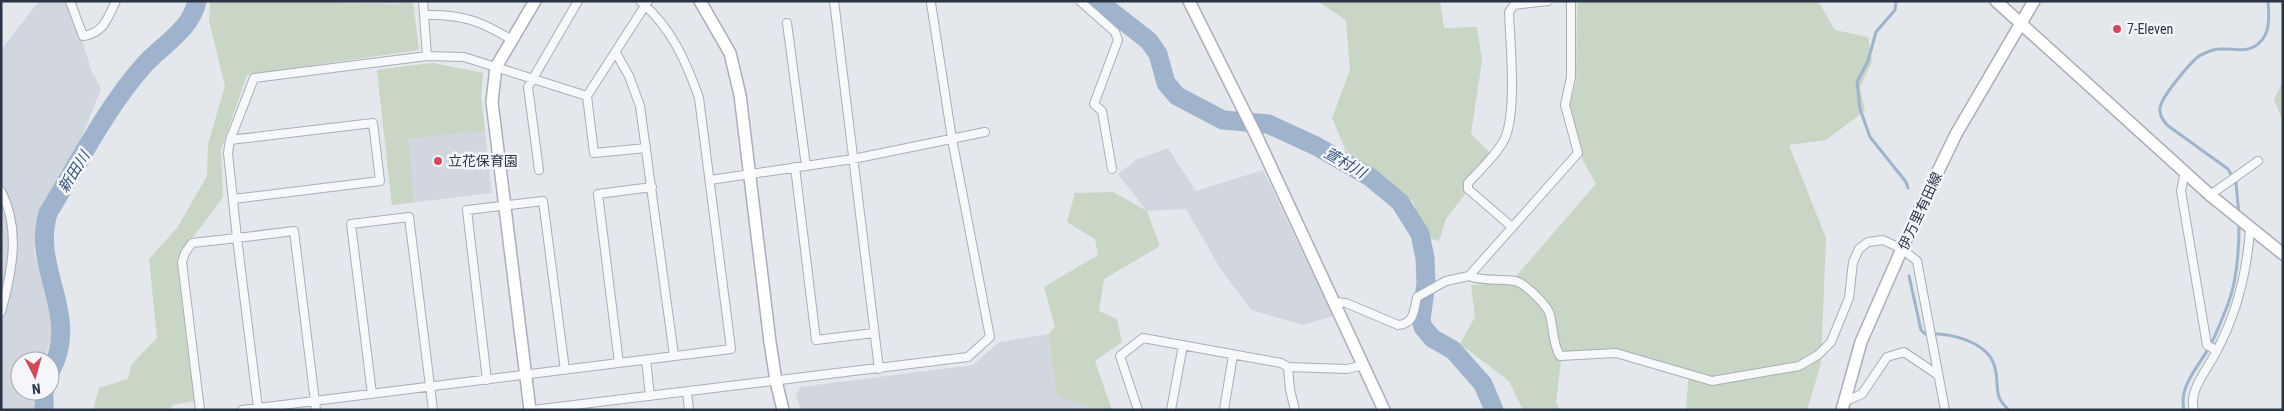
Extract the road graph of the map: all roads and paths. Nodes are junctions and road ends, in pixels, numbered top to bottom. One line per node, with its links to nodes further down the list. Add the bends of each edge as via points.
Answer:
1 (70, 1): 2 (street, via 82,36 94,35 102,28)
2 (116, 1)
3 (423, 1): 16 (street)
4 (535, 1): 19 (street)
5 (578, 1): 23 (street)
6 (834, 1): 29 (street)
7 (1080, 1): 33 (street, via 1115,32 1118,40 1094,104 1102,111)
8 (1189, 1): 49 (street)
9 (1548, 1): 44 (street, via 1514,5 1509,12 1512,70 1509,121 1504,141 1468,183 1468,189)
10 (1571, 1): 44 (street, via 1571,77 1565,105 1578,153)
11 (1996, 1): 18 (street)
12 (2034, 1): 18 (street, 伊万里有田線)
13 (703, 2): 36 (street, via 730,54 740,95)
14 (645, 3): 20 (street); 37 (street, via 670,33 688,65 699,98)
15 (931, 3): 26 (street)
16 (424, 15): 19 (street, via 448,14 468,18); 21 (street)
17 (787, 23): 31 (street)
18 (2021, 24): 35 (street); 46 (street, 伊万里有田線, via 1956,134)
19 (512, 40): 22 (street)
20 (616, 53): 24 (street); 28 (street, via 640,106)
21 (427, 56): 22 (street, via 464,57); 27 (street, via 254,78)
22 (496, 67): 23 (street); 42 (street, via 492,102)
23 (531, 79): 24 (street); 34 (street, via 528,87)
24 (587, 96): 28 (street, via 594,153)
25 (985, 132): 26 (street)
26 (952, 139): 29 (street); 60 (street, via 990,337 968,357)
27 (230, 140): 41 (street, via 228,153); 41 (street, via 373,123 380,181)
28 (646, 148): 38 (street)
29 (853, 159): 31 (street); 51 (street)
30 (2258, 161): 40 (street)
31 (806, 166): 32 (street)
32 (795, 167): 36 (street); 51 (street, via 816,340)
33 (1112, 169)
34 (539, 170)
35 (2185, 171): 40 (street); 53 (street, via 2181,191 2207,345)
36 (750, 174): 37 (street); 65 (street)
37 (710, 180): 55 (street, via 731,349)
38 (652, 187): 55 (street); 57 (street, via 598,194)
39 (1, 191): 50 (street, via 10,208 14,235 11,276)
40 (2210, 195): 43 (street)
41 (233, 200): 45 (street)
42 (505, 205): 61 (street, via 543,200); 62 (street); 64 (street, via 466,210)
43 (2248, 227): 47 (street); 53 (street, via 2248,258 2239,302)
44 (1512, 228): 48 (street)
45 (237, 238): 70 (street, via 294,231); 73 (street); 74 (street, via 192,243 182,262)
46 (1902, 248): 48 (street, via 1883,240 1868,242 1859,249 1853,262 1849,298 1831,342 1818,355 1799,366 1712,381 1616,353 1560,356 1554,345 1550,314 1531,291 1516,281 1480,280); 63 (street, via 1917,261); 71 (street, 伊万里有田線, via 1861,342)
47 (2283, 254)
48 (1469, 276): 49 (street, via 1434,287 1417,298 1411,320 1406,325 1398,326 1346,303)
49 (1335, 302): 58 (street)
50 (1, 312)
51 (874, 333): 60 (street)
52 (1183, 345): 54 (street); 81 (street, via 1143,338 1120,356); 82 (street)
53 (2217, 351): 87 (street, via 2194,393)
54 (1232, 355): 59 (street, via 1282,363); 83 (street)
55 (674, 356): 56 (street)
56 (646, 360): 57 (street); 69 (street)
57 (619, 363): 61 (street)
58 (1364, 365): 59 (street, via 1347,369); 85 (street)
59 (1288, 367): 84 (street)
60 (879, 369): 65 (street)
61 (565, 370): 62 (street)
62 (526, 375): 64 (street); 78 (street)
63 (1938, 375): 71 (street, via 1904,352 1887,357 1862,394); 86 (street)
64 (487, 380): 66 (street)
65 (776, 381): 67 (street); 80 (street)
66 (430, 387): 68 (street); 68 (street, via 409,217 351,224); 77 (street)
67 (687, 392): 69 (street); 79 (street)
68 (372, 394): 70 (street)
69 (650, 396): 72 (street)
70 (315, 401): 73 (street); 76 (street)
71 (1843, 406)
72 (580, 407): 78 (street)
73 (258, 408): 75 (street)
74 (200, 410)
75 (242, 410)
76 (316, 410)
77 (433, 410)
78 (531, 410)
79 (689, 410)
80 (783, 410)
81 (1138, 410)
82 (1171, 410)
83 (1224, 410)
84 (1296, 410)
85 (1384, 410)
86 (1945, 410)
87 (2194, 410)

